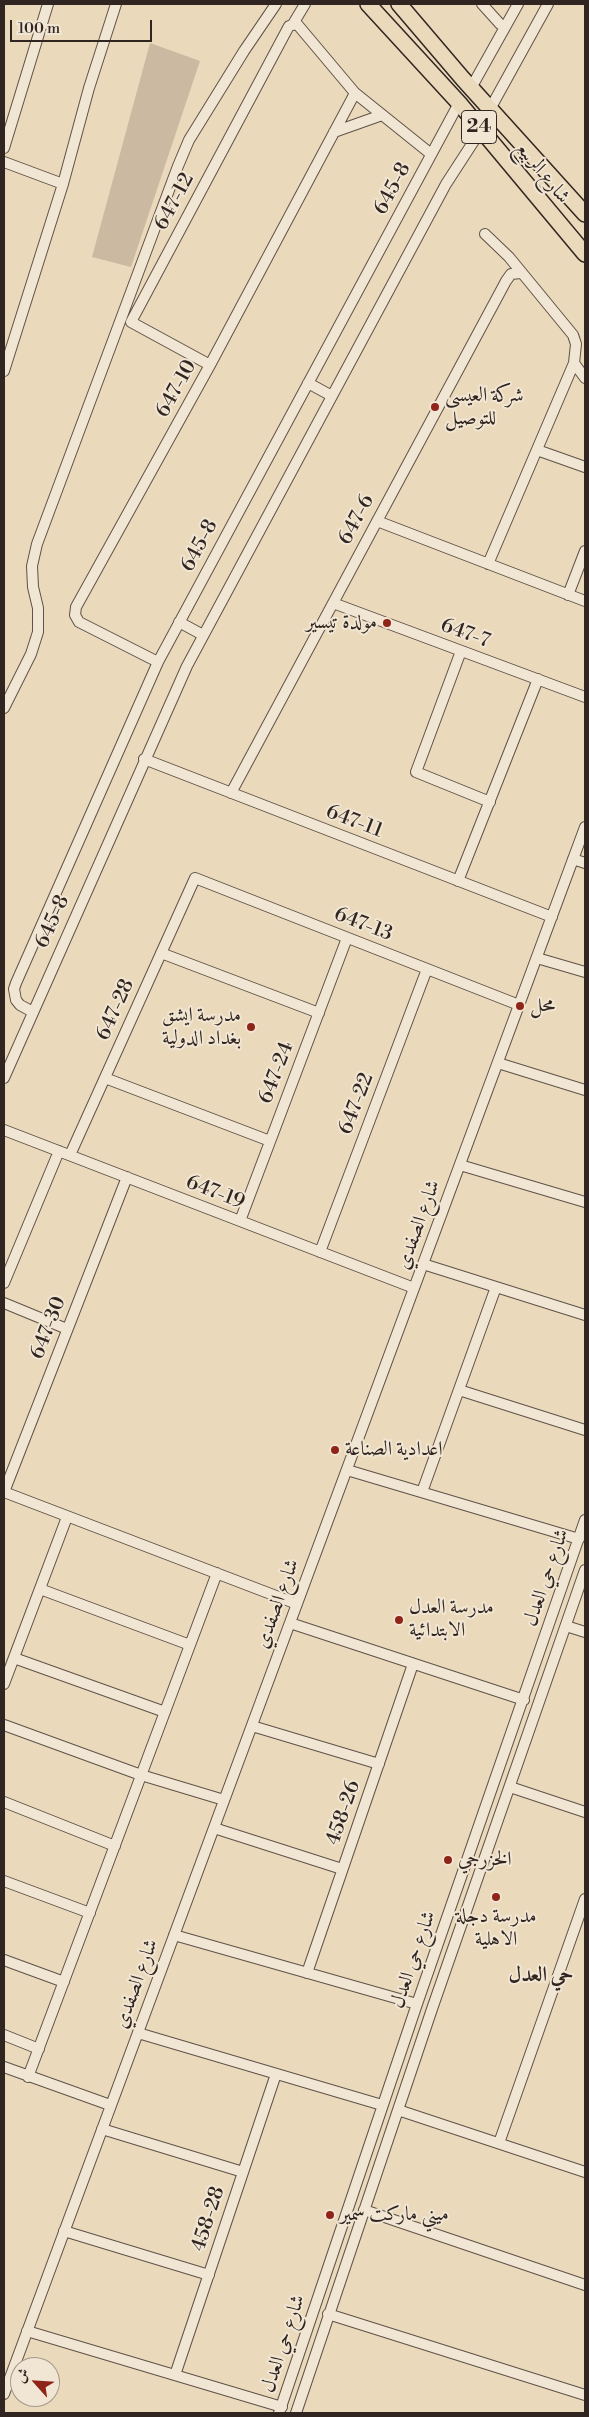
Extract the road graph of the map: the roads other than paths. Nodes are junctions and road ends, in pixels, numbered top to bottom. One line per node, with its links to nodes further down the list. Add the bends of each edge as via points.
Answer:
1 (48, 4): 19 (street)
2 (116, 4): 22 (street)
3 (276, 4): 47 (street, via 189,140 178,166 37,544 32,566 38,632 31,654)
4 (306, 4): 10 (street)
5 (368, 4): 14 (main road, شارع الربيع / 24)
6 (399, 4): 12 (main road, شارع الربيع / 24)
7 (482, 4): 11 (street)
8 (518, 4): 11 (street)
9 (548, 4): 15 (street)
10 (295, 24): 13 (street); 28 (street, 647-12, via 289,26 131,322)
11 (505, 27): 12 (street)
12 (471, 88): 15 (main road, شارع الربيع / 24)
13 (355, 93): 16 (street); 18 (street, 647-10)
14 (459, 104): 17 (main road, شارع الربيع / 24); 20 (street, 645-8)
15 (490, 109): 23 (main road, شارع الربيع / 24)
16 (382, 115): 18 (street); 20 (street)
17 (480, 130): 25 (main road, شارع الربيع / 24); 32 (street, 645-8, via 453,170)
18 (334, 132): 28 (street, 647-10)
19 (4, 148)
20 (431, 154): 31 (street, 645-8)
21 (4, 162): 22 (street)
22 (63, 184): 29 (street)
23 (585, 214)
24 (485, 234): 26 (street, via 509,256)
25 (585, 254)
26 (521, 273): 27 (street, via 572,335 576,344); 35 (street, 647-6, via 511,274 506,281)
27 (574, 363): 30 (street); 33 (street)
28 (210, 365): 44 (street, 647-10, via 76,607 79,622)
29 (4, 371)
30 (585, 378)
31 (308, 383): 32 (street); 41 (street, 645-8)
32 (332, 396): 42 (street, 645-8)
33 (537, 450): 34 (street); 37 (street)
34 (585, 467)
35 (377, 521): 37 (street); 40 (street, 647-6)
36 (585, 551): 38 (street)
37 (488, 564): 38 (street)
38 (568, 595): 39 (street)
39 (585, 601)
40 (333, 603): 43 (street, 647-7); 49 (street, 647-6)
41 (179, 622): 42 (street); 44 (street, 645-8)
42 (203, 635): 48 (street, 645-8)
43 (461, 651): 45 (street, 647-7); 50 (street, via 416,772)
44 (158, 662): 63 (street, 645-8, via 14,989 20,1005)
45 (538, 679): 46 (street, 647-7); 50 (street)
46 (585, 697)
47 (4, 708)
48 (144, 759): 49 (street, 647-11); 63 (street, 645-8)
49 (231, 793): 55 (street, 647-11)
50 (490, 802): 55 (street)
51 (585, 827): 52 (street, شارع الصفدي)
52 (573, 860): 53 (street); 56 (street, شارع الصفدي)
53 (585, 863)
54 (195, 878): 57 (street, 647-13); 58 (street, 647-28)
55 (458, 881): 56 (street, 647-11)
56 (552, 917): 59 (street, شارع الصفدي)
57 (348, 938): 60 (street, 647-13); 64 (street, 647-24)
58 (161, 953): 64 (street); 67 (street, 647-28)
59 (537, 958): 61 (street); 62 (street, شارع الصفدي)
60 (427, 969): 62 (street, 647-13); 77 (street, 647-22)
61 (585, 972)
62 (519, 1005): 65 (street, شارع الصفدي)
63 (33, 1012): 66 (street, 645-8)
64 (319, 1014): 70 (street, 647-24)
65 (498, 1063): 68 (street); 73 (street, شارع الصفدي)
66 (4, 1078)
67 (105, 1078): 70 (street); 72 (street, 647-28)
68 (585, 1090)
69 (4, 1130): 71 (street, 647-19)
70 (270, 1141): 76 (street, 647-24)
71 (59, 1151): 72 (street, 647-19); 79 (street)
72 (70, 1155): 74 (street, 647-19)
73 (460, 1165): 75 (street); 78 (street, شارع الصفدي)
74 (127, 1177): 76 (street, 647-19); 84 (street, 647-30)
75 (585, 1202)
76 (240, 1221): 77 (street, 647-19)
77 (320, 1252): 81 (street, 647-19)
78 (423, 1264): 80 (street); 81 (street, شارع الصفدي)
79 (4, 1283)
80 (496, 1287): 83 (street); 85 (street)
81 (414, 1288): 87 (street, شارع الصفدي)
82 (5, 1304): 84 (street)
83 (585, 1315)
84 (67, 1330): 88 (street, 647-30)
85 (459, 1390): 86 (street); 89 (street)
86 (585, 1430)
87 (347, 1470): 89 (street); 96 (street, شارع الصفدي)
88 (4, 1492): 90 (street)
89 (422, 1492): 92 (street)
90 (68, 1517): 94 (street); 95 (street)
91 (585, 1520): 92 (street, شارع حي العدل)
92 (579, 1539): 104 (street, شارع حي العدل)
93 (585, 1570): 98 (street, شارع حي العدل)
94 (217, 1573): 96 (street); 100 (street)
95 (40, 1589): 100 (street); 101 (street)
96 (297, 1604): 97 (street, شارع الصفدي)
97 (290, 1623): 102 (street); 107 (street, شارع الصفدي)
98 (566, 1626): 99 (street); 110 (street, شارع حي العدل)
99 (585, 1632)
100 (190, 1645): 105 (street)
101 (14, 1658): 103 (street); 105 (street)
102 (413, 1664): 104 (street); 108 (street, 458-26)
103 (4, 1684)
104 (524, 1700): 115 (street, شارع حي العدل)
105 (165, 1712): 109 (street)
106 (4, 1725): 109 (street)
107 (252, 1726): 108 (street); 111 (street, شارع الصفدي)
108 (379, 1764): 118 (street, 458-26)
109 (141, 1775): 111 (street); 116 (street)
110 (510, 1786): 113 (street); 117 (street, شارع حي العدل)
111 (224, 1800): 114 (street, شارع الصفدي)
112 (4, 1802): 116 (street)
113 (585, 1812)
114 (214, 1828): 118 (street); 122 (street, شارع الصفدي)
115 (474, 1844): 117 (street); 126 (street, شارع حي العدل)
116 (115, 1846): 121 (street)
117 (488, 1848): 135 (street, شارع حي العدل)
118 (342, 1870): 124 (street, 458-26)
119 (4, 1881): 121 (street)
120 (585, 1899): 137 (street)
121 (90, 1913): 125 (street)
122 (174, 1935): 124 (street); 127 (street, شارع الصفدي)
123 (4, 1960): 125 (street)
124 (307, 1973): 126 (street)
125 (64, 1982): 129 (street)
126 (417, 2004): 134 (street, شارع حي العدل)
127 (138, 2033): 131 (street); 133 (street, شارع الصفدي)
128 (4, 2035): 129 (street)
129 (39, 2049): 132 (street)
130 (4, 2067): 132 (street)
131 (276, 2074): 134 (street); 138 (street, 458-28)
132 (28, 2077): 133 (street)
133 (110, 2105): 136 (street, شارع الصفدي)
134 (382, 2105): 149 (street, شارع حي العدل)
135 (398, 2110): 137 (street); 140 (street, شارع حي العدل)
136 (102, 2129): 138 (street); 141 (street, شارع الصفدي)
137 (499, 2144): 139 (street)
138 (243, 2172): 142 (street, 458-28)
139 (585, 2172)
140 (364, 2210): 143 (street); 144 (street, شارع حي العدل)
141 (64, 2231): 142 (street); 145 (street, شارع الصفدي)
142 (209, 2275): 146 (street, 458-28)
143 (585, 2285)
144 (328, 2314): 148 (street); 150 (street, شارع حي العدل)
145 (27, 2332): 146 (street); 147 (street, شارع الصفدي)
146 (175, 2375): 149 (street)
147 (4, 2394)
148 (585, 2394)
149 (282, 2407): 150 (street)
150 (297, 2409)

